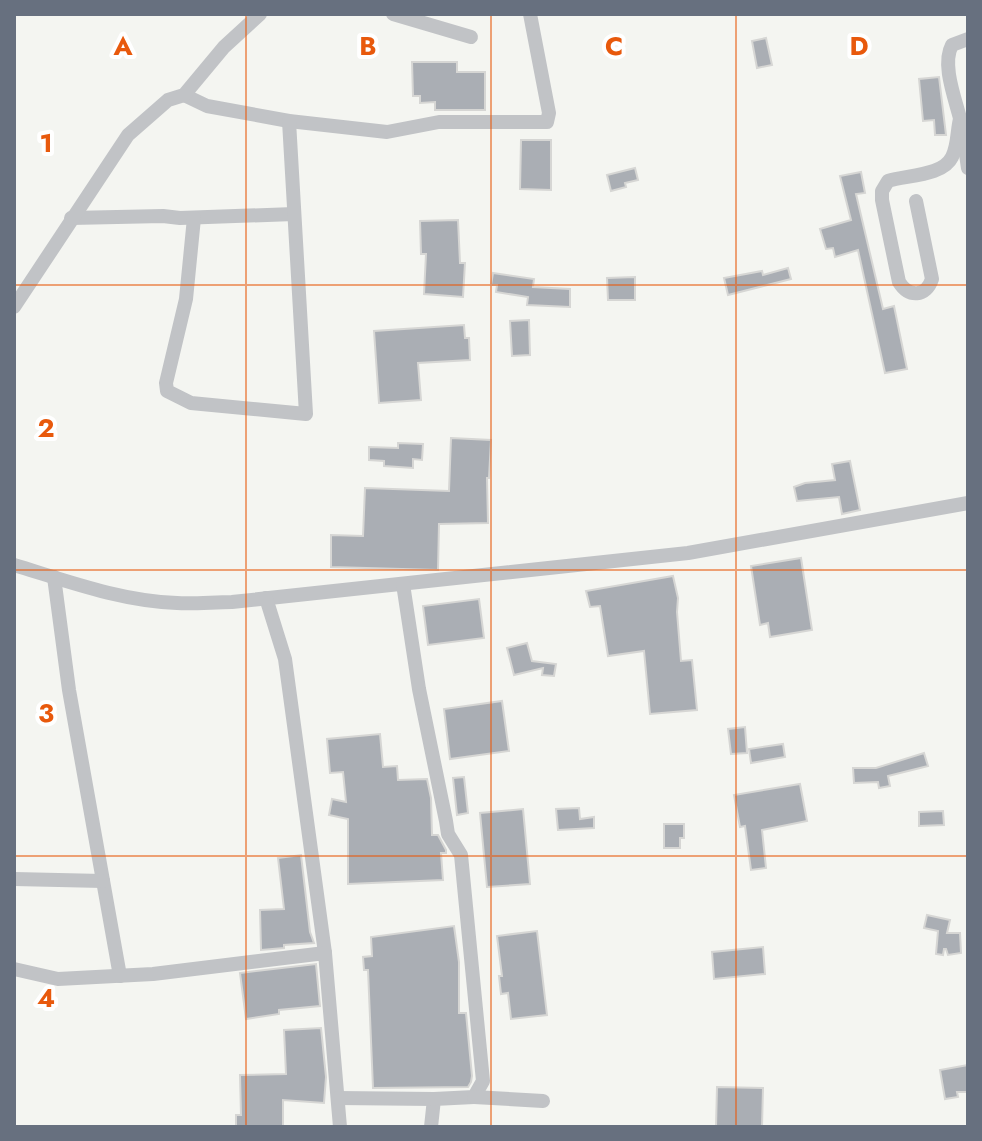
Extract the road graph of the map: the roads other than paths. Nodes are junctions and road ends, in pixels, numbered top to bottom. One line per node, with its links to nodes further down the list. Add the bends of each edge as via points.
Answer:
1 (260, 14): 6 (street)
2 (393, 14): 4 (street)
3 (530, 14): 8 (street, via 547,122 439,122 387,132)
4 (471, 37)
5 (968, 39): 7 (street, via 952,45 948,55)
6 (184, 95): 8 (street, via 207,106); 12 (street, via 168,100 128,135)
7 (960, 119): 9 (street); 10 (street, via 948,163 888,181 882,191 899,282 914,294 923,293 932,279)
8 (289, 121): 11 (street)
9 (968, 168)
10 (916, 201)
11 (294, 214): 13 (street); 13 (street, via 306,414 191,403 167,391 186,299)
12 (71, 218): 13 (street); 14 (street)
13 (194, 218)
14 (14, 307)
15 (968, 503): 18 (street, via 688,553)
16 (14, 565): 17 (street)
17 (54, 577): 19 (street, via 175,603); 21 (street)
18 (403, 584): 19 (street); 25 (street, via 448,834 461,855 483,1081)
19 (266, 598): 22 (street, via 285,659)
20 (14, 879): 21 (street)
21 (103, 881): 24 (street)
22 (325, 953): 24 (street); 26 (street)
23 (14, 969): 24 (street, via 58,979)
24 (120, 976)
25 (474, 1097): 27 (street); 28 (street)
26 (338, 1098): 27 (street); 29 (street)
27 (434, 1099): 30 (street)
28 (543, 1101)
29 (340, 1127)
30 (431, 1127)

